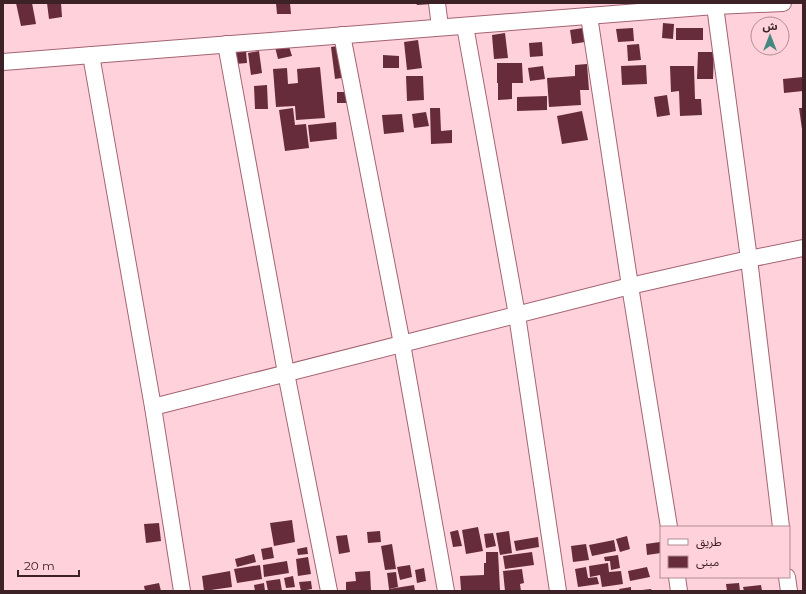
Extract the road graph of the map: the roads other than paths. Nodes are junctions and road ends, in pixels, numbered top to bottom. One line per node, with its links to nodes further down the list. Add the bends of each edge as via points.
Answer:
1 (437, 3): 6 (street)
2 (783, 3): 3 (street)
3 (715, 6): 4 (street); 12 (street)
4 (589, 16): 5 (street); 13 (street)
5 (465, 26): 6 (street); 14 (street)
6 (440, 27): 7 (street)
7 (342, 34): 8 (street); 15 (street)
8 (226, 44): 9 (street); 16 (street)
9 (91, 55): 10 (street); 17 (street)
10 (3, 62)
11 (803, 248): 12 (street)
12 (749, 259): 13 (street); 19 (street)
13 (630, 286): 14 (street); 18 (street)
14 (516, 315): 15 (street); 25 (street)
15 (402, 344): 16 (street); 24 (street)
16 (286, 373): 17 (street); 23 (street)
17 (152, 407): 22 (street)
18 (669, 526)
19 (781, 526)
20 (677, 578): 26 (street)
21 (787, 578): 27 (street)
22 (182, 591)
23 (329, 591)
24 (446, 591)
25 (558, 591)
26 (679, 591)
27 (789, 591)

